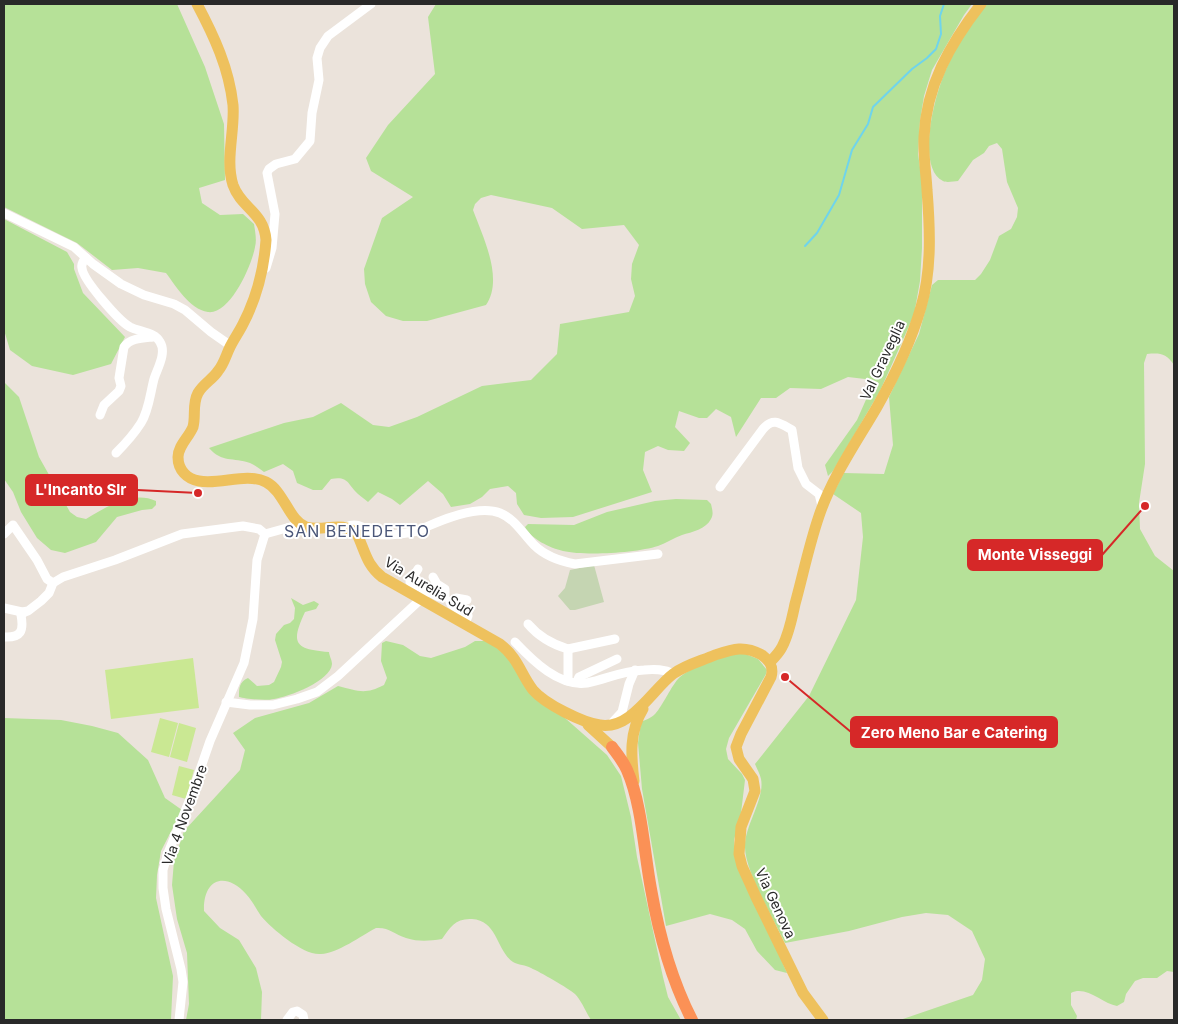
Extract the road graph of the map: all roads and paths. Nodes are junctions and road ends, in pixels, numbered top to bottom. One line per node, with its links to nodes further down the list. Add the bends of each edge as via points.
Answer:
1 (198, 4): 6 (main road, via 219,47 229,77 233,105 233,183 265,231 266,247)
2 (371, 4): 6 (street, via 328,36 320,48 310,141 295,159 276,164 267,173 275,214 274,234 266,269)
3 (980, 4): 12 (main road, Val Graveglia, via 945,58 929,101 924,139 928,261 924,297 916,324 886,391 835,477)
4 (4, 213): 5 (street, via 74,247)
5 (86, 258): 7 (street, via 82,268 86,279 117,317 129,326); 8 (street, via 121,284 185,310)
6 (258, 281): 8 (main road, via 244,323)
7 (156, 337): 9 (street, via 126,344 119,378 121,386 104,405); 10 (street, via 162,345 162,354 150,400 142,422)
8 (231, 346): 13 (main road, via 218,372 198,393 193,427 178,455 180,468 199,481 246,478 265,482 277,489)
9 (100, 416)
10 (116, 453)
11 (720, 487): 12 (street, via 763,429 772,422 792,430 798,468 806,484 819,494)
12 (822, 506): 34 (main road, Val Graveglia, via 787,636 779,654)
13 (301, 524): 14 (main road, via 311,528); 17 (street)
14 (346, 527): 15 (street, via 357,525); 18 (main road, Via Aurelia Sud)
15 (371, 531): 18 (street); 19 (street, via 381,535 414,532 468,512 482,511 508,518 536,546 562,561 575,564)
16 (4, 534): 22 (street, via 13,526)
17 (265, 534): 22 (street, via 259,529 243,526 188,532 69,574); 40 (street, Via 4 Novembre, via 257,560 248,646)
18 (359, 539): 23 (main road, Via Aurelia Sud, via 374,571)
19 (658, 554)
20 (418, 569): 23 (street, via 410,582)
21 (433, 577): 23 (street, via 445,590 445,597)
22 (53, 584): 26 (street, via 49,593)
23 (424, 595): 27 (main road, Via Aurelia Sud); 40 (street, via 317,692 273,705)
24 (468, 600): 27 (street, via 456,598 450,602 468,616)
25 (4, 608): 26 (street)
26 (25, 612): 29 (street, via 21,632 17,636)
27 (465, 624): 41 (main road, Via Aurelia Sud, via 507,650 539,696)
28 (528, 624): 32 (street, via 540,637)
29 (4, 637)
30 (615, 639): 32 (street)
31 (516, 642): 37 (street, via 533,661)
32 (568, 649): 37 (street)
33 (617, 659): 38 (street, via 579,677)
34 (770, 662): 36 (main road, via 752,650 738,648 694,663); 51 (main road, Via Genova, via 773,673 736,747 739,759 753,779 755,791 743,819 739,848 742,866 756,897 803,993)
35 (635, 670): 36 (street, via 667,670); 38 (street); 43 (street, via 628,684 622,712)
36 (674, 674): 39 (main road)
37 (568, 681): 38 (street)
38 (580, 683)
39 (648, 701): 42 (main road); 44 (main road)
40 (226, 702): 47 (street, Via 4 Novembre, via 164,870 166,909 182,968)
41 (571, 714): 43 (main road, Via Aurelia Sud, via 599,725); 45 (main road)
42 (630, 717): 43 (main road); 45 (main road, via 614,734)
43 (610, 725)
44 (632, 738): 45 (main road, via 620,748); 46 (main road)
45 (612, 747): 46 (highway, via 626,768)
46 (636, 800): 50 (highway, via 663,944)
47 (179, 1020)
48 (287, 1020): 49 (street, via 298,1011)
49 (304, 1020)
50 (692, 1020)
51 (823, 1020)

